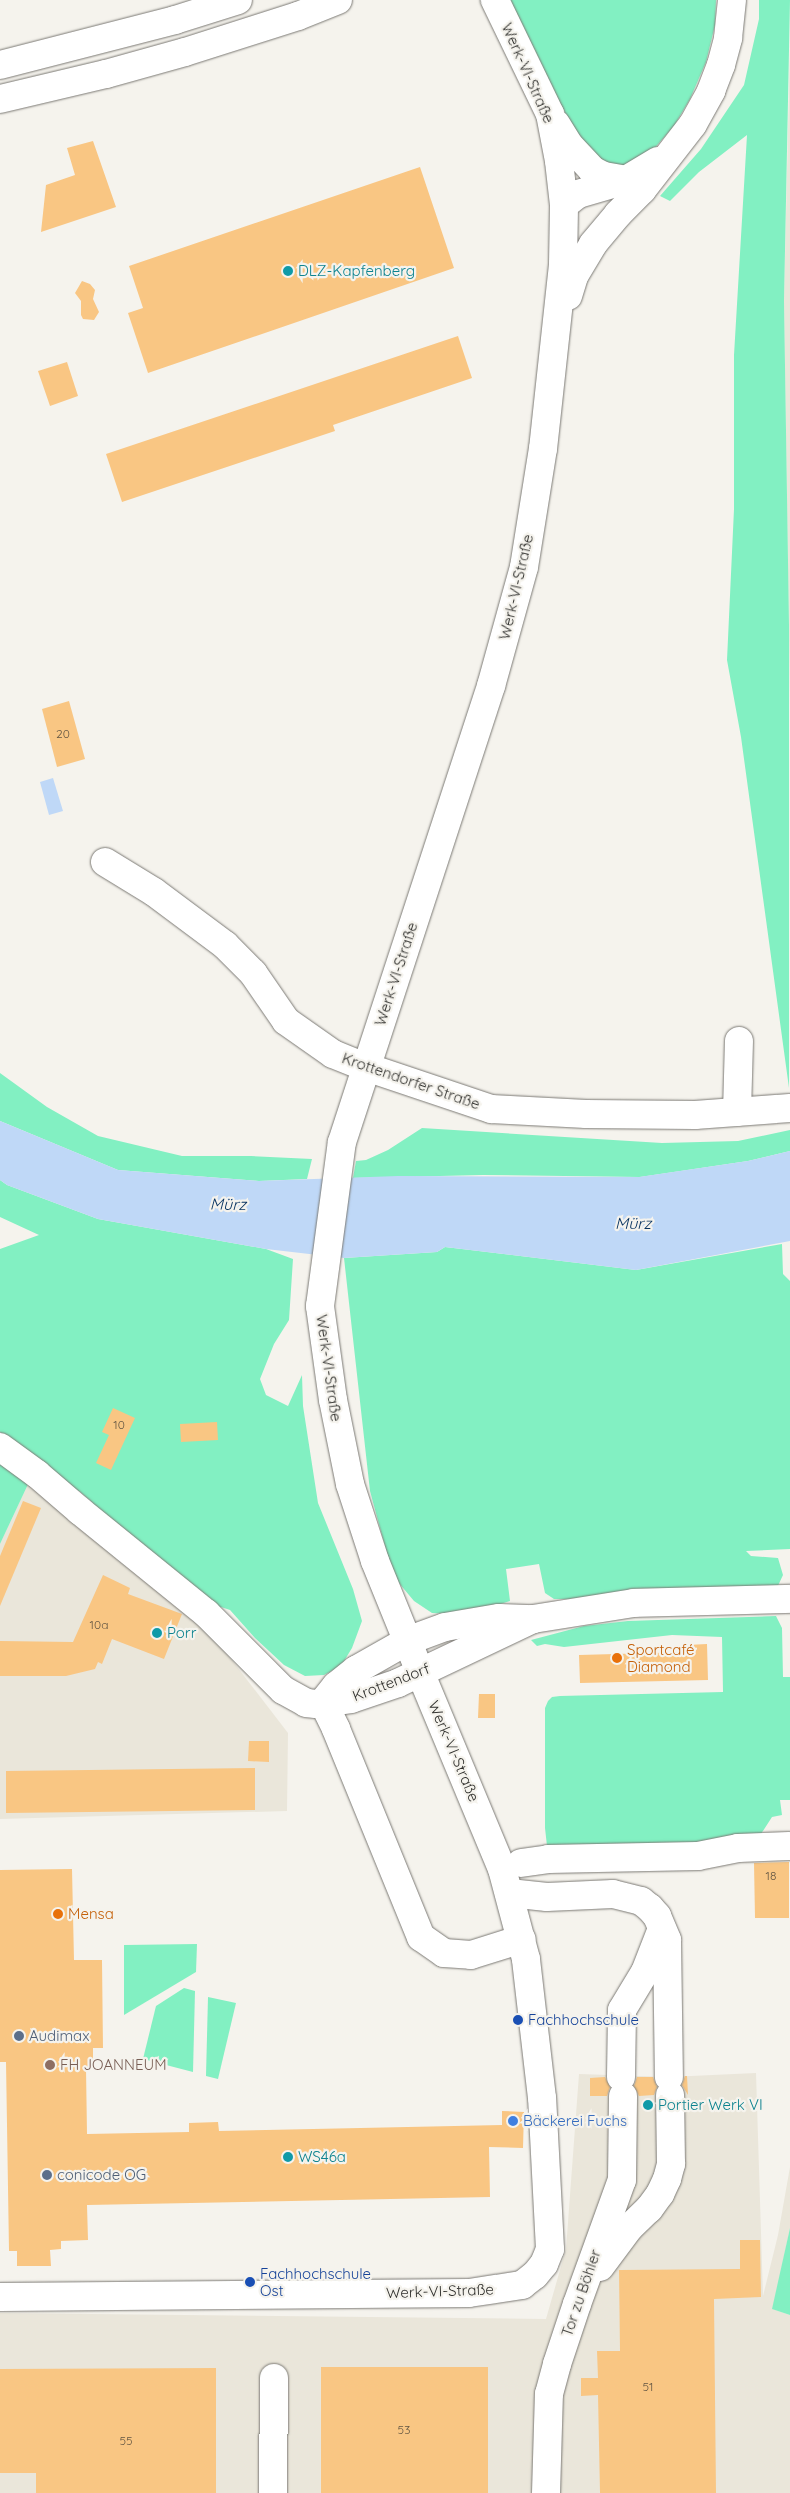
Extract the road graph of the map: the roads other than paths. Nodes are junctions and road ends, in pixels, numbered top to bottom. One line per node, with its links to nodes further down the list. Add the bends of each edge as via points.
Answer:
1 (238, 0): 5 (main road, via 175,20)
2 (338, 0): 6 (main road, via 185,52)
3 (495, 0): 7 (main road, Werk-VI-Straße)
4 (732, 0): 8 (main road, via 728,38 711,91 693,124)
5 (1, 65)
6 (0, 99)
7 (550, 114): 9 (main road, via 570,146 592,170); 10 (main road, Werk-VI-Straße)
8 (668, 155): 9 (main road); 11 (main road, via 642,190)
9 (626, 180): 10 (main road, via 578,194)
10 (564, 205): 11 (main road, via 579,217 599,219); 12 (main road, Werk-VI-Straße, via 563,264)
11 (618, 214): 12 (main road, via 592,244 574,276)
12 (554, 345): 15 (main road, Werk-VI-Straße, via 543,449 524,567 491,686)
13 (105, 862): 15 (main road, Krottendorfer Straße, via 154,892 225,945 253,973 286,1021 332,1054)
14 (739, 1041): 17 (main road)
15 (366, 1067): 17 (main road, Krottendorfer Straße, via 491,1108 586,1114); 21 (main road, Werk-VI-Straße, via 342,1142 320,1306 333,1400 350,1484 375,1561)
16 (790, 1108): 17 (main road, Krottendorfer Straße)
17 (737, 1112)
18 (0, 1447): 23 (main road, Krottendorf, via 206,1613 283,1690 306,1703)
19 (790, 1599): 20 (main road, Krottendorf, via 634,1603)
20 (533, 1619): 21 (main road, Krottendorf, via 499,1618 445,1627); 22 (main road, Krottendorf)
21 (407, 1641): 22 (main road, Werk-VI-Straße); 23 (main road, Krottendorf, via 356,1670)
22 (420, 1672): 23 (main road, Krottendorf, via 352,1699); 26 (main road, Werk-VI-Straße, via 491,1839)
23 (320, 1703): 28 (main road, via 336,1729 421,1937 444,1953 471,1955)
24 (789, 1846): 25 (main road, via 738,1848 698,1856 548,1859)
25 (521, 1863)
26 (509, 1893): 27 (main road, via 547,1897 613,1894 628,1897 650,1908); 28 (main road, Werk-VI-Straße)
27 (663, 1927): 30 (main road, Tor zu Böhler, via 645,1972 622,2010 622,2180); 30 (main road, via 667,1940 671,2164 660,2194 612,2250)
28 (522, 1939): 29 (main road, Werk-VI-Straße, via 542,2098 550,2249 535,2275 522,2285 469,2293)
29 (0, 2297)
30 (577, 2304): 33 (main road, Tor zu Böhler, via 549,2394)
31 (274, 2378): 32 (main road)
32 (273, 2493)
33 (546, 2493)

